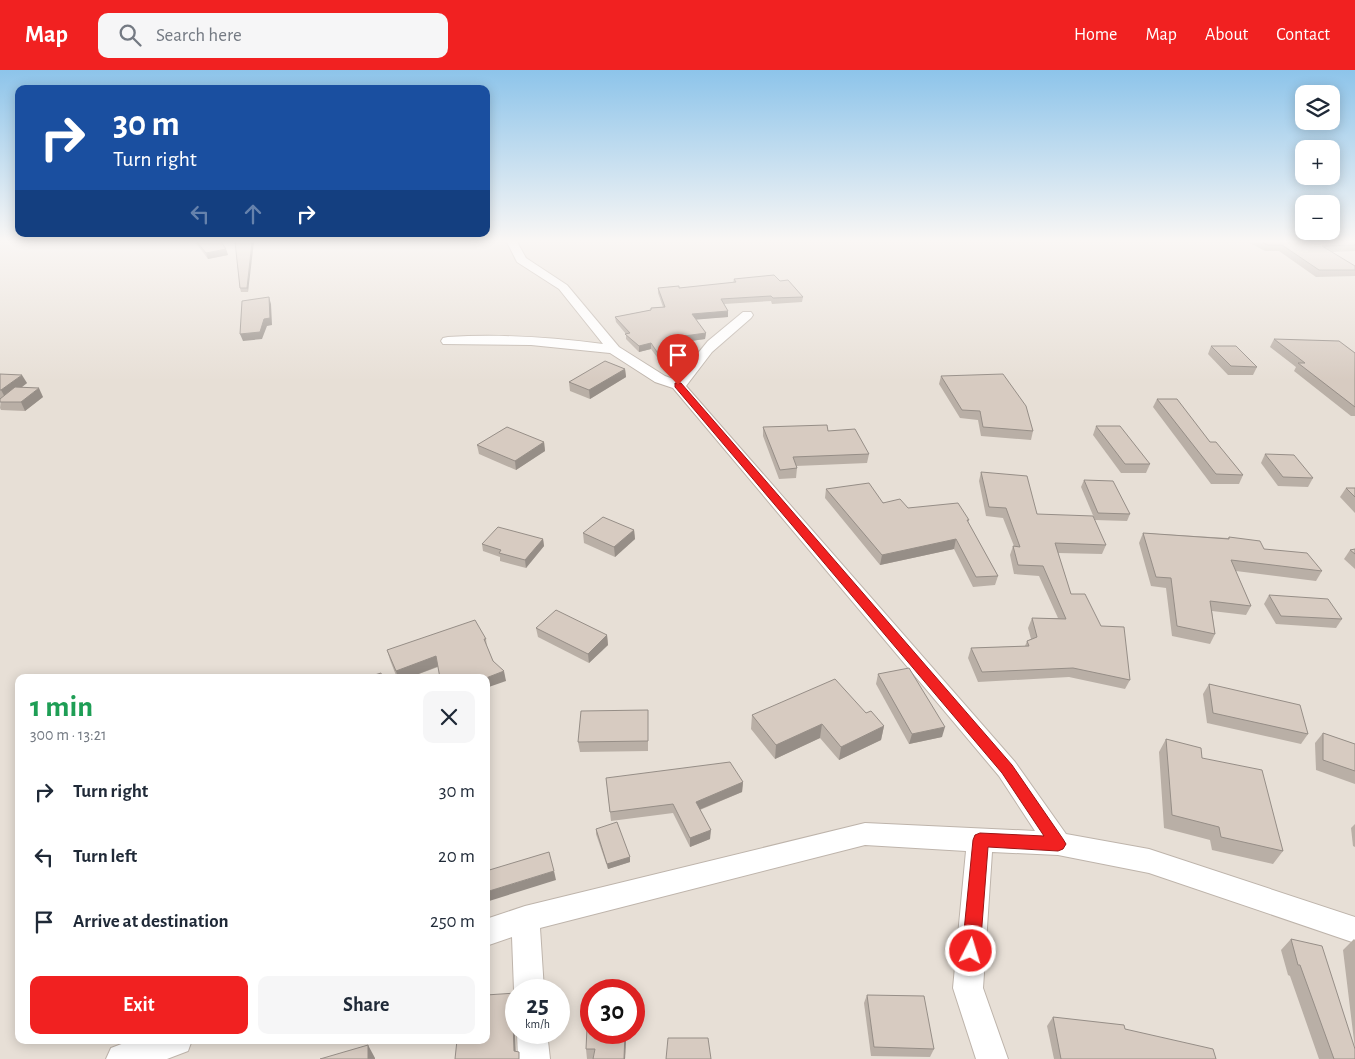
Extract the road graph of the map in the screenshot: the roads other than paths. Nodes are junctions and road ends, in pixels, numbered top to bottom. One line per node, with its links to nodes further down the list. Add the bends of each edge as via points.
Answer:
1 (564, 288): 4 (street)
2 (747, 315): 5 (street, via 702,354 689,378)
3 (448, 341): 4 (street, via 553,341)
4 (614, 350): 5 (street, via 660,379)
5 (678, 385): 7 (street, via 1007,769)
6 (980, 840): 7 (street); 8 (street, via 865,834); 16 (street, via 968,988)
7 (1058, 844): 9 (street, via 1149,862)
8 (525, 920): 10 (street); 11 (street)
9 (1355, 930)
10 (490, 932)
11 (528, 979)
12 (165, 1044): 14 (street)
13 (533, 1044): 15 (street)
14 (122, 1059)
15 (534, 1059)
16 (992, 1059)

